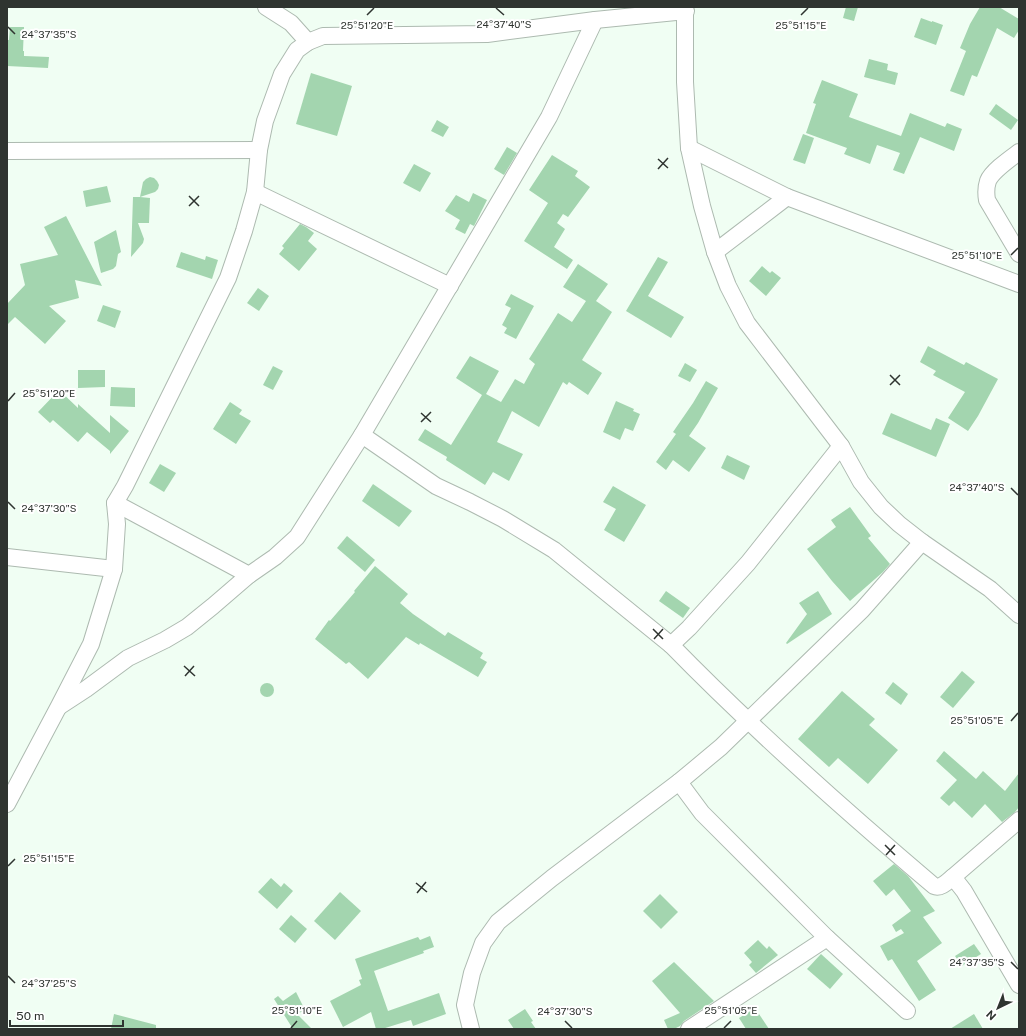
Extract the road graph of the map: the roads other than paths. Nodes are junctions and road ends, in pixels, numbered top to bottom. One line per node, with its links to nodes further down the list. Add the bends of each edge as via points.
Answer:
1 (266, 7): 4 (street, via 290,22)
2 (686, 9): 3 (street); 5 (street, via 685,82)
3 (595, 20): 4 (street, via 487,34 323,36); 14 (street, via 549,117)
4 (308, 42): 6 (street, via 297,50 282,74 265,121)
5 (689, 148): 10 (street); 11 (street)
6 (259, 150): 7 (street); 9 (street)
7 (7, 151)
8 (1019, 152): 12 (street, via 988,180 986,192 987,200)
9 (256, 192): 14 (street); 17 (street, via 228,278)
10 (787, 197): 11 (street); 13 (street)
11 (715, 252): 16 (street, via 747,324)
12 (1019, 254)
13 (1019, 284)
14 (450, 286): 15 (street)
15 (362, 435): 21 (street, via 297,537 275,557); 25 (street, via 436,486 504,519 554,550)
16 (841, 446): 18 (street, via 861,482 881,507); 25 (street, via 748,563)
17 (115, 503): 20 (street, via 117,524); 21 (street)
18 (922, 542): 22 (street); 27 (street, via 862,610)
19 (7, 557): 20 (street)
20 (114, 569): 26 (street, via 91,644)
21 (249, 575): 26 (street, via 187,627 128,658)
22 (990, 589): 23 (street); 24 (street)
23 (1019, 599)
24 (1019, 615)
25 (671, 645): 27 (street)
26 (59, 706): 29 (street)
27 (749, 721): 28 (street); 31 (street, via 860,823 934,886 940,887)
28 (679, 782): 32 (street, via 702,813); 35 (street, via 498,922 483,942 472,974 465,1005)
29 (7, 804)
30 (1019, 820): 31 (street)
31 (953, 877): 33 (street, via 964,891)
32 (827, 938): 34 (street); 36 (street)
33 (1019, 985)
34 (907, 1011)
35 (471, 1029)
36 (689, 1029)

